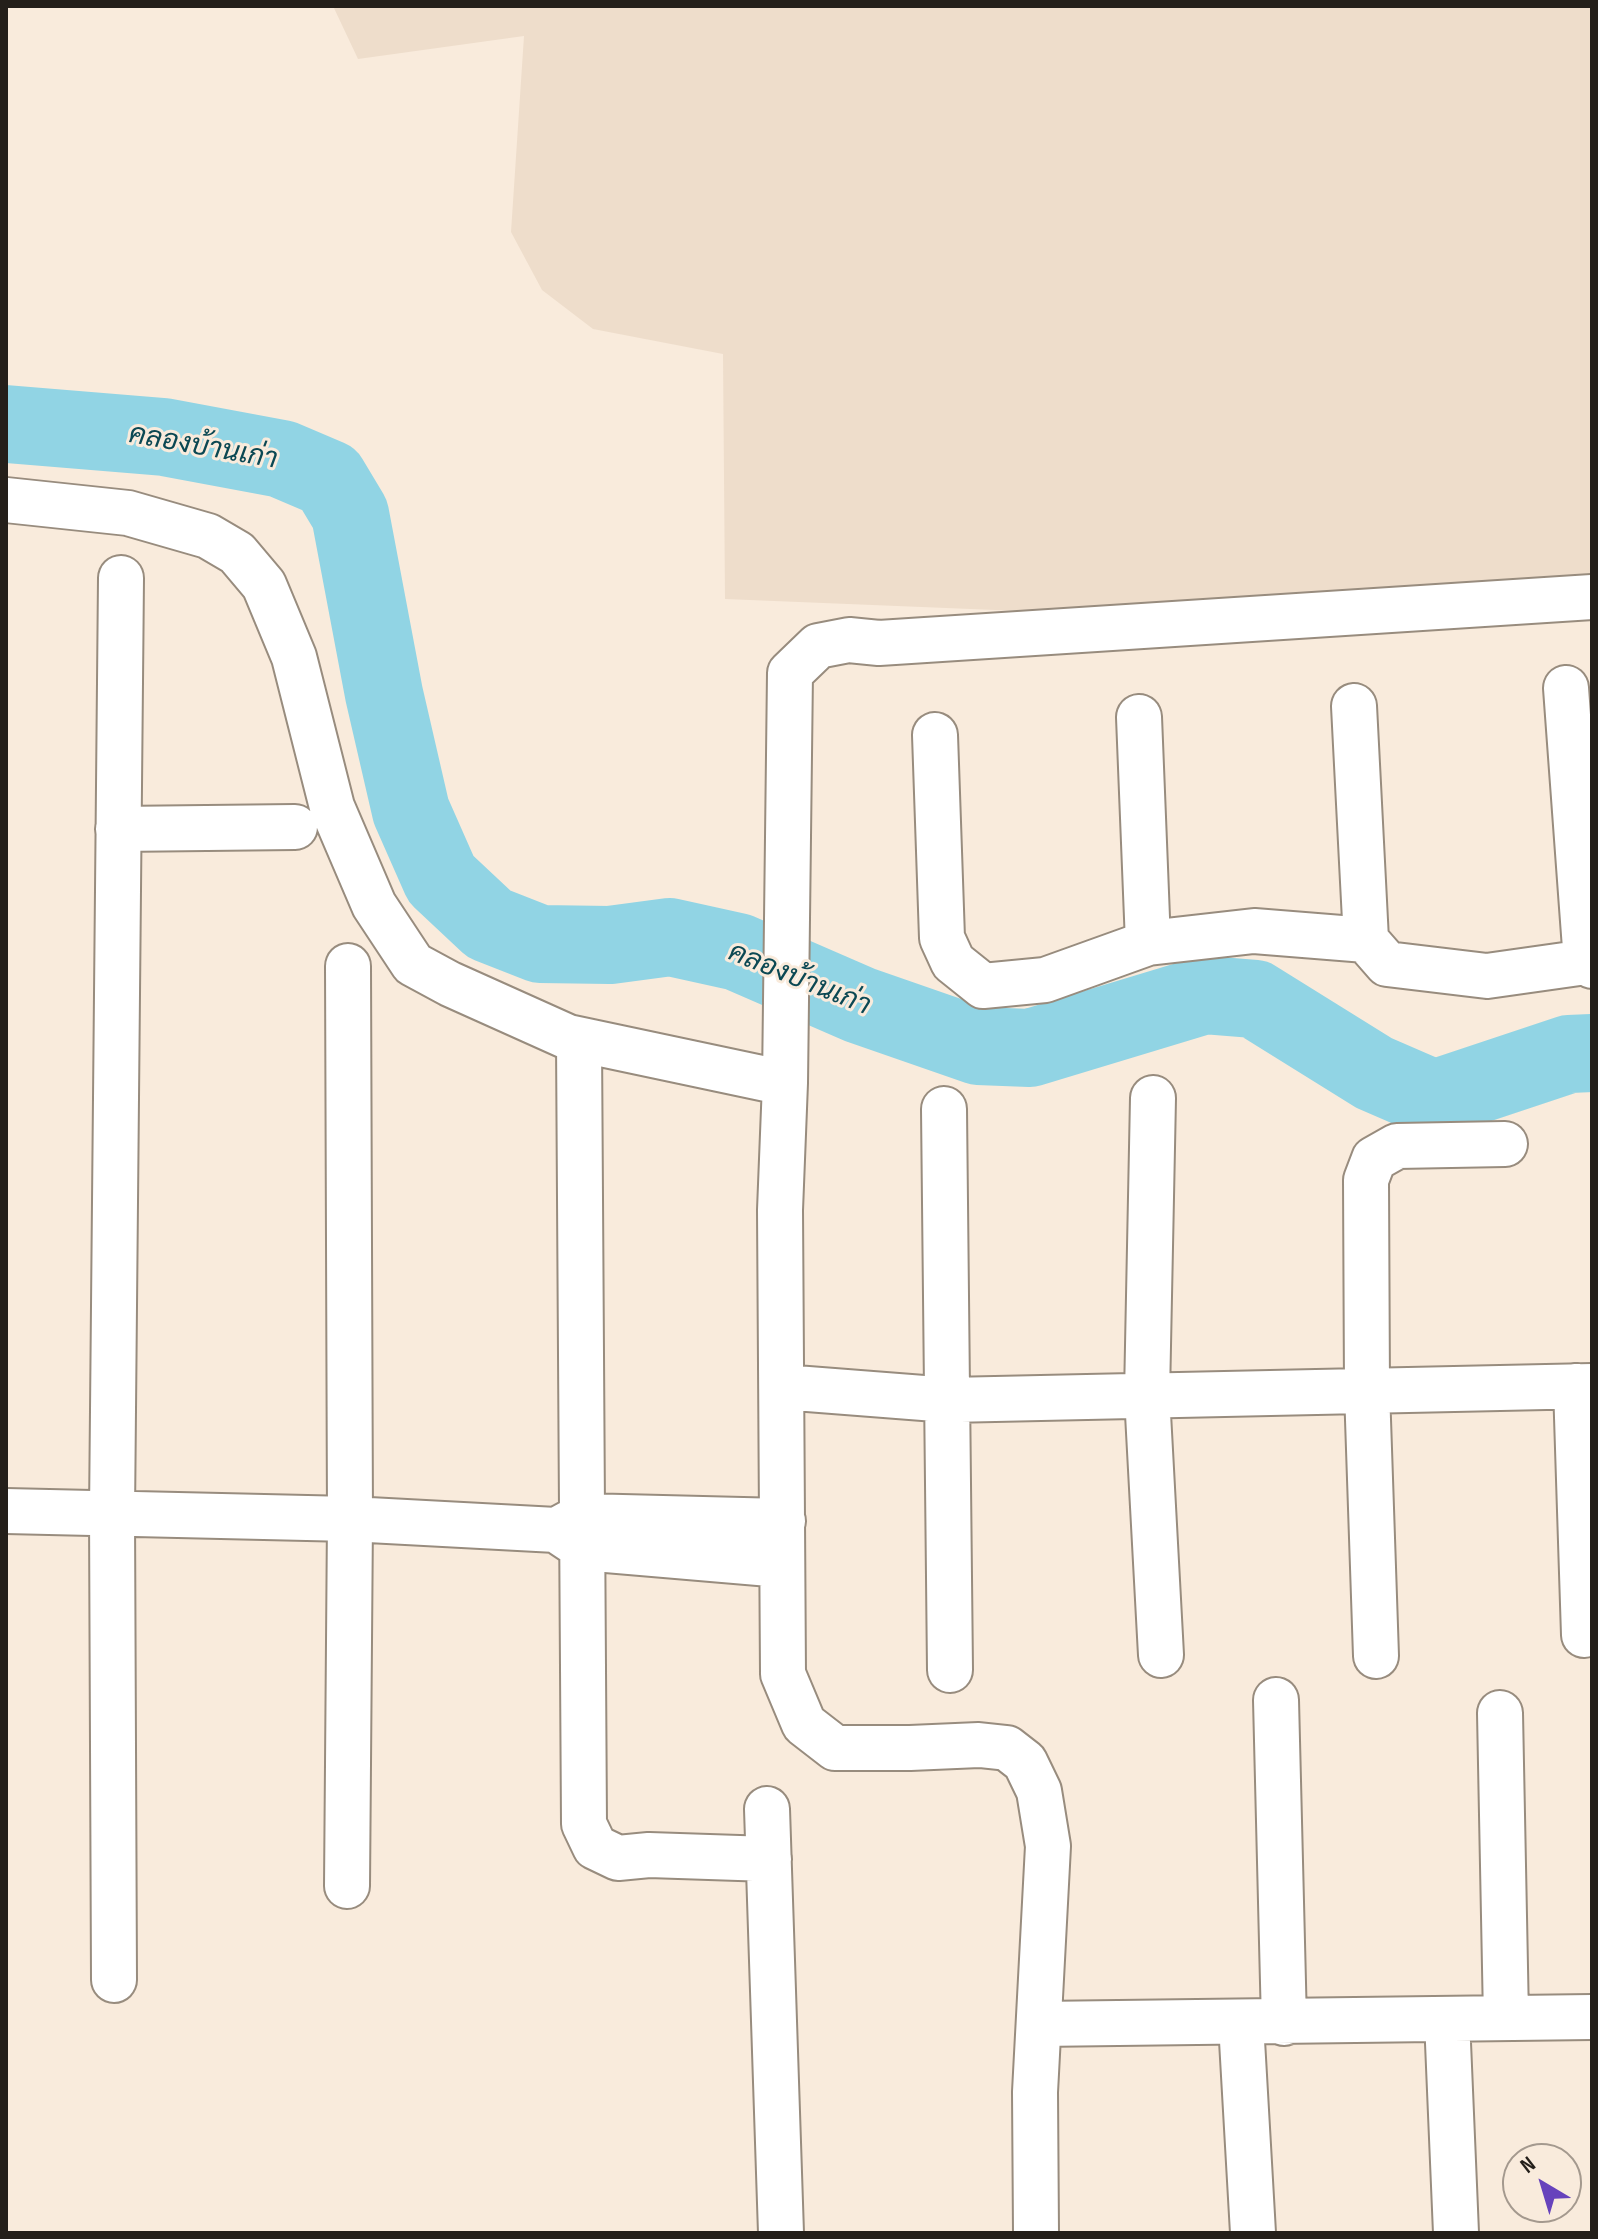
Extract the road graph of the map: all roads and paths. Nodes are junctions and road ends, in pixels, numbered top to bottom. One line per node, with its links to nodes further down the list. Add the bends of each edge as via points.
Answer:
1 (6, 500): 14 (street, via 128,513 208,536 237,553 264,585 294,657 332,807 374,905 413,964)
2 (121, 578): 9 (street)
3 (1592, 597): 15 (street, via 879,643 849,640 818,646 790,673)
4 (1566, 688): 12 (street)
5 (1354, 706): 10 (street)
6 (1139, 717): 11 (street)
7 (935, 735): 11 (street, via 942,938 953,962 983,986 1045,980)
8 (295, 827): 9 (street)
9 (118, 829): 25 (street)
10 (1366, 940): 11 (street, via 1254,931); 12 (street, via 1387,964 1487,976)
11 (1148, 943)
12 (1589, 964)
13 (348, 966): 26 (street)
14 (579, 1041): 15 (street); 28 (street)
15 (785, 1072): 20 (street)
16 (1153, 1098): 22 (street)
17 (944, 1109): 23 (street)
18 (1505, 1144): 21 (street, via 1397,1146 1374,1159 1366,1180)
19 (1584, 1386): 21 (street); 30 (street)
20 (782, 1387): 23 (street); 27 (street)
21 (1367, 1390): 22 (street); 32 (street)
22 (1147, 1395): 23 (street); 31 (street)
23 (949, 1400): 33 (street)
24 (6, 1511): 25 (street)
25 (112, 1513): 26 (street); 39 (street)
26 (350, 1519): 28 (street); 38 (street)
27 (783, 1521): 28 (street); 29 (street)
28 (573, 1531): 29 (street); 37 (street, via 584,1824 595,1847 618,1858)
29 (782, 1565): 45 (street, via 783,1674 804,1724 835,1748 979,1745 1007,1748 1025,1762 1039,1791 1048,1846)
30 (1584, 1635)
31 (1161, 1655)
32 (1376, 1656)
33 (950, 1670)
34 (1276, 1700): 44 (street)
35 (1500, 1713): 41 (street)
36 (767, 1809): 37 (street)
37 (769, 1859): 46 (street)
38 (347, 1886)
39 (114, 1980)
40 (1592, 2017): 41 (street)
41 (1506, 2018): 42 (street)
42 (1447, 2019): 44 (street); 49 (street)
43 (1241, 2023): 44 (street); 45 (street); 48 (street)
44 (1284, 2023)
45 (1039, 2024): 47 (street)
46 (781, 2233)
47 (1036, 2233)
48 (1253, 2233)
49 (1456, 2233)

